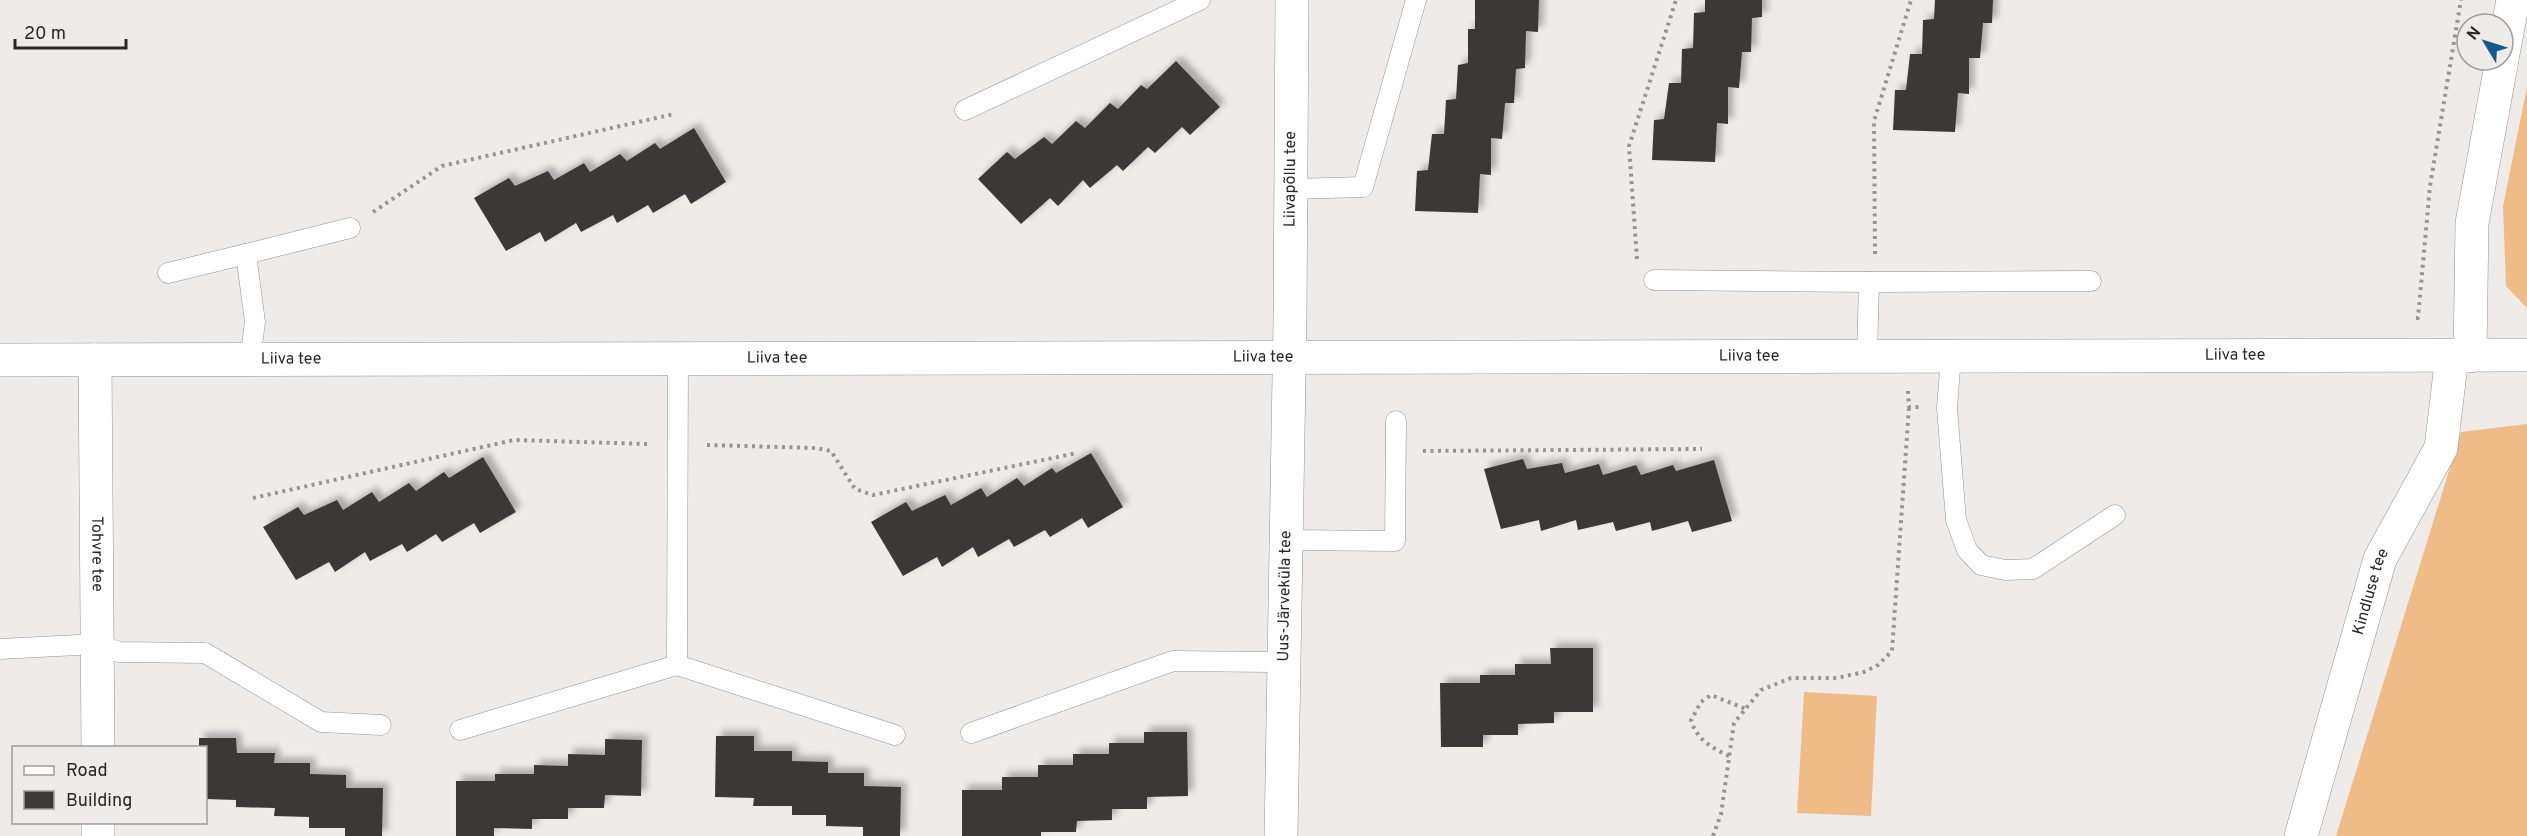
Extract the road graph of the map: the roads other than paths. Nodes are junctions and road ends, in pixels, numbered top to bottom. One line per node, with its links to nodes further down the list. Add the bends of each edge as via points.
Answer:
1 (1200, 0): 5 (lane)
2 (1292, 0): 6 (street, Liivapõllu tee)
3 (1416, 0): 6 (lane, via 1363,187)
4 (2500, 72): 16 (street, Kindluse tee, via 2472,223)
5 (965, 110)
6 (1291, 189): 17 (street, Liivapõllu tee)
7 (350, 228): 8 (lane)
8 (246, 254): 9 (lane); 21 (lane, via 255,322)
9 (168, 273)
10 (1654, 280): 12 (lane)
11 (2091, 281): 12 (lane)
12 (1873, 282): 14 (lane)
13 (2527, 355): 16 (street, Liiva tee)
14 (1867, 356): 15 (street, Liiva tee); 17 (street, Liiva tee)
15 (1952, 356): 16 (street, Liiva tee); 23 (lane, via 1947,408 1956,520 1967,550 1981,566 2033,569)
16 (2461, 356): 35 (street, Kindluse tee, via 2441,448 2380,559)
17 (1289, 357): 18 (street, Liiva tee); 24 (street, Uus-Järveküla tee)
18 (678, 359): 21 (street, Liiva tee); 28 (lane)
19 (0, 360): 20 (street, Liiva tee)
20 (96, 360): 21 (street, Liiva tee); 25 (street, Tohvre tee)
21 (250, 360)
22 (1396, 421): 24 (lane, via 1395,540)
23 (2115, 515)
24 (1286, 540): 27 (street, Uus-Järveküla tee)
25 (97, 644): 26 (lane); 29 (lane, via 119,652 205,653 321,722); 33 (street, Tohvre tee)
26 (0, 649)
27 (1284, 662): 31 (lane, via 1173,661); 34 (street, Uus-Järveküla tee)
28 (676, 665): 30 (lane); 32 (lane)
29 (381, 725)
30 (460, 730)
31 (971, 734)
32 (895, 735)
33 (98, 746)
34 (1281, 836)
35 (2301, 836)

